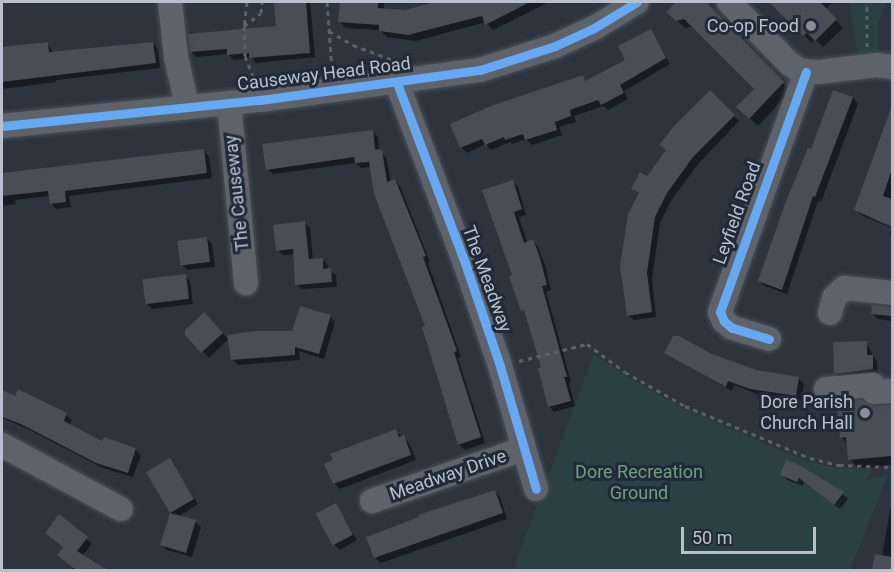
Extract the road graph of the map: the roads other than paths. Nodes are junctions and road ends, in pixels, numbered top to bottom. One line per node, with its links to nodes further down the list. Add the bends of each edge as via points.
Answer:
1 (170, 2): 8 (street)
2 (637, 2): 5 (street, Causeway Head Road, via 590,30 520,59 480,70)
3 (729, 2): 6 (street, via 790,64)
4 (892, 67): 6 (street)
5 (397, 72): 7 (street, Causeway Head Road, via 333,89); 17 (street, The Meadway, via 500,366)
6 (807, 72): 13 (street, Leyfield Road, via 720,312 732,328)
7 (229, 103): 8 (street, Causeway Head Road); 10 (street, The Causeway)
8 (187, 106): 9 (street, Causeway Head Road)
9 (2, 126)
10 (246, 283)
11 (892, 294): 12 (street, via 844,288 834,298)
12 (830, 313)
13 (769, 339)
14 (826, 389): 15 (street, via 873,385 874,392)
15 (892, 391)
16 (2, 445): 20 (street)
17 (523, 448): 18 (street, The Meadway); 19 (street, Meadway Drive)
18 (536, 489)
19 (372, 501)
20 (121, 509)

